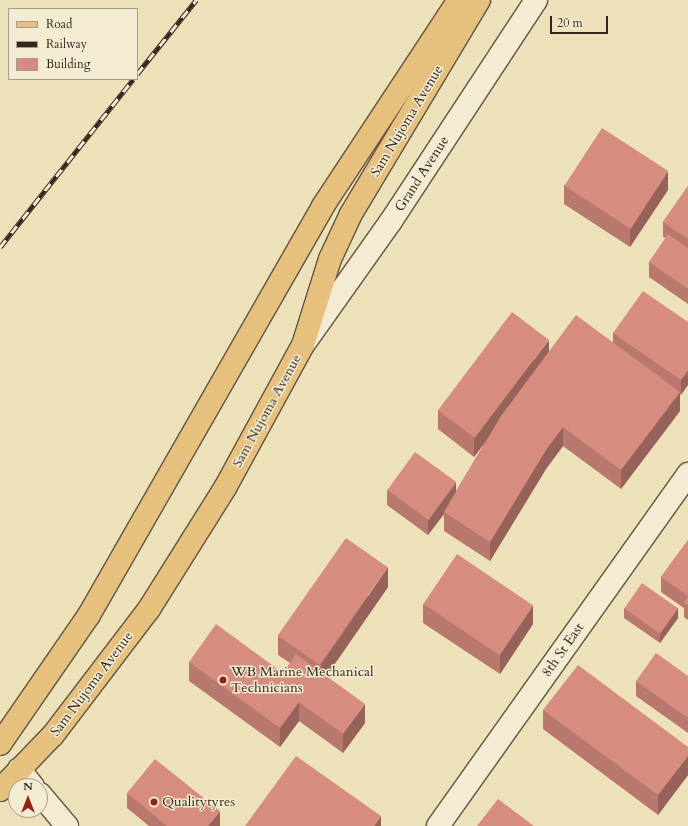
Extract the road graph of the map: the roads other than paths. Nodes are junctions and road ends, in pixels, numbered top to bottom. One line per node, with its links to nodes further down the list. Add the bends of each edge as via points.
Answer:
1 (459, 0): 6 (main road, Sam Nujoma Avenue, via 323,206 88,615)
2 (479, 0): 4 (main road, Sam Nujoma Avenue, via 350,214 330,259)
3 (536, 0): 4 (street, Grand Avenue, via 391,221)
4 (303, 345): 8 (main road, Sam Nujoma Avenue, via 225,488 149,609 53,735)
5 (688, 474): 13 (street, 8th St East)
6 (0, 744)
7 (0, 750): 8 (main road, via 9,766)
8 (19, 769): 9 (street); 10 (main road, Sam Nujoma Avenue)
9 (26, 778)
10 (0, 790)
11 (48, 803): 12 (street)
12 (67, 826)
13 (438, 826)

